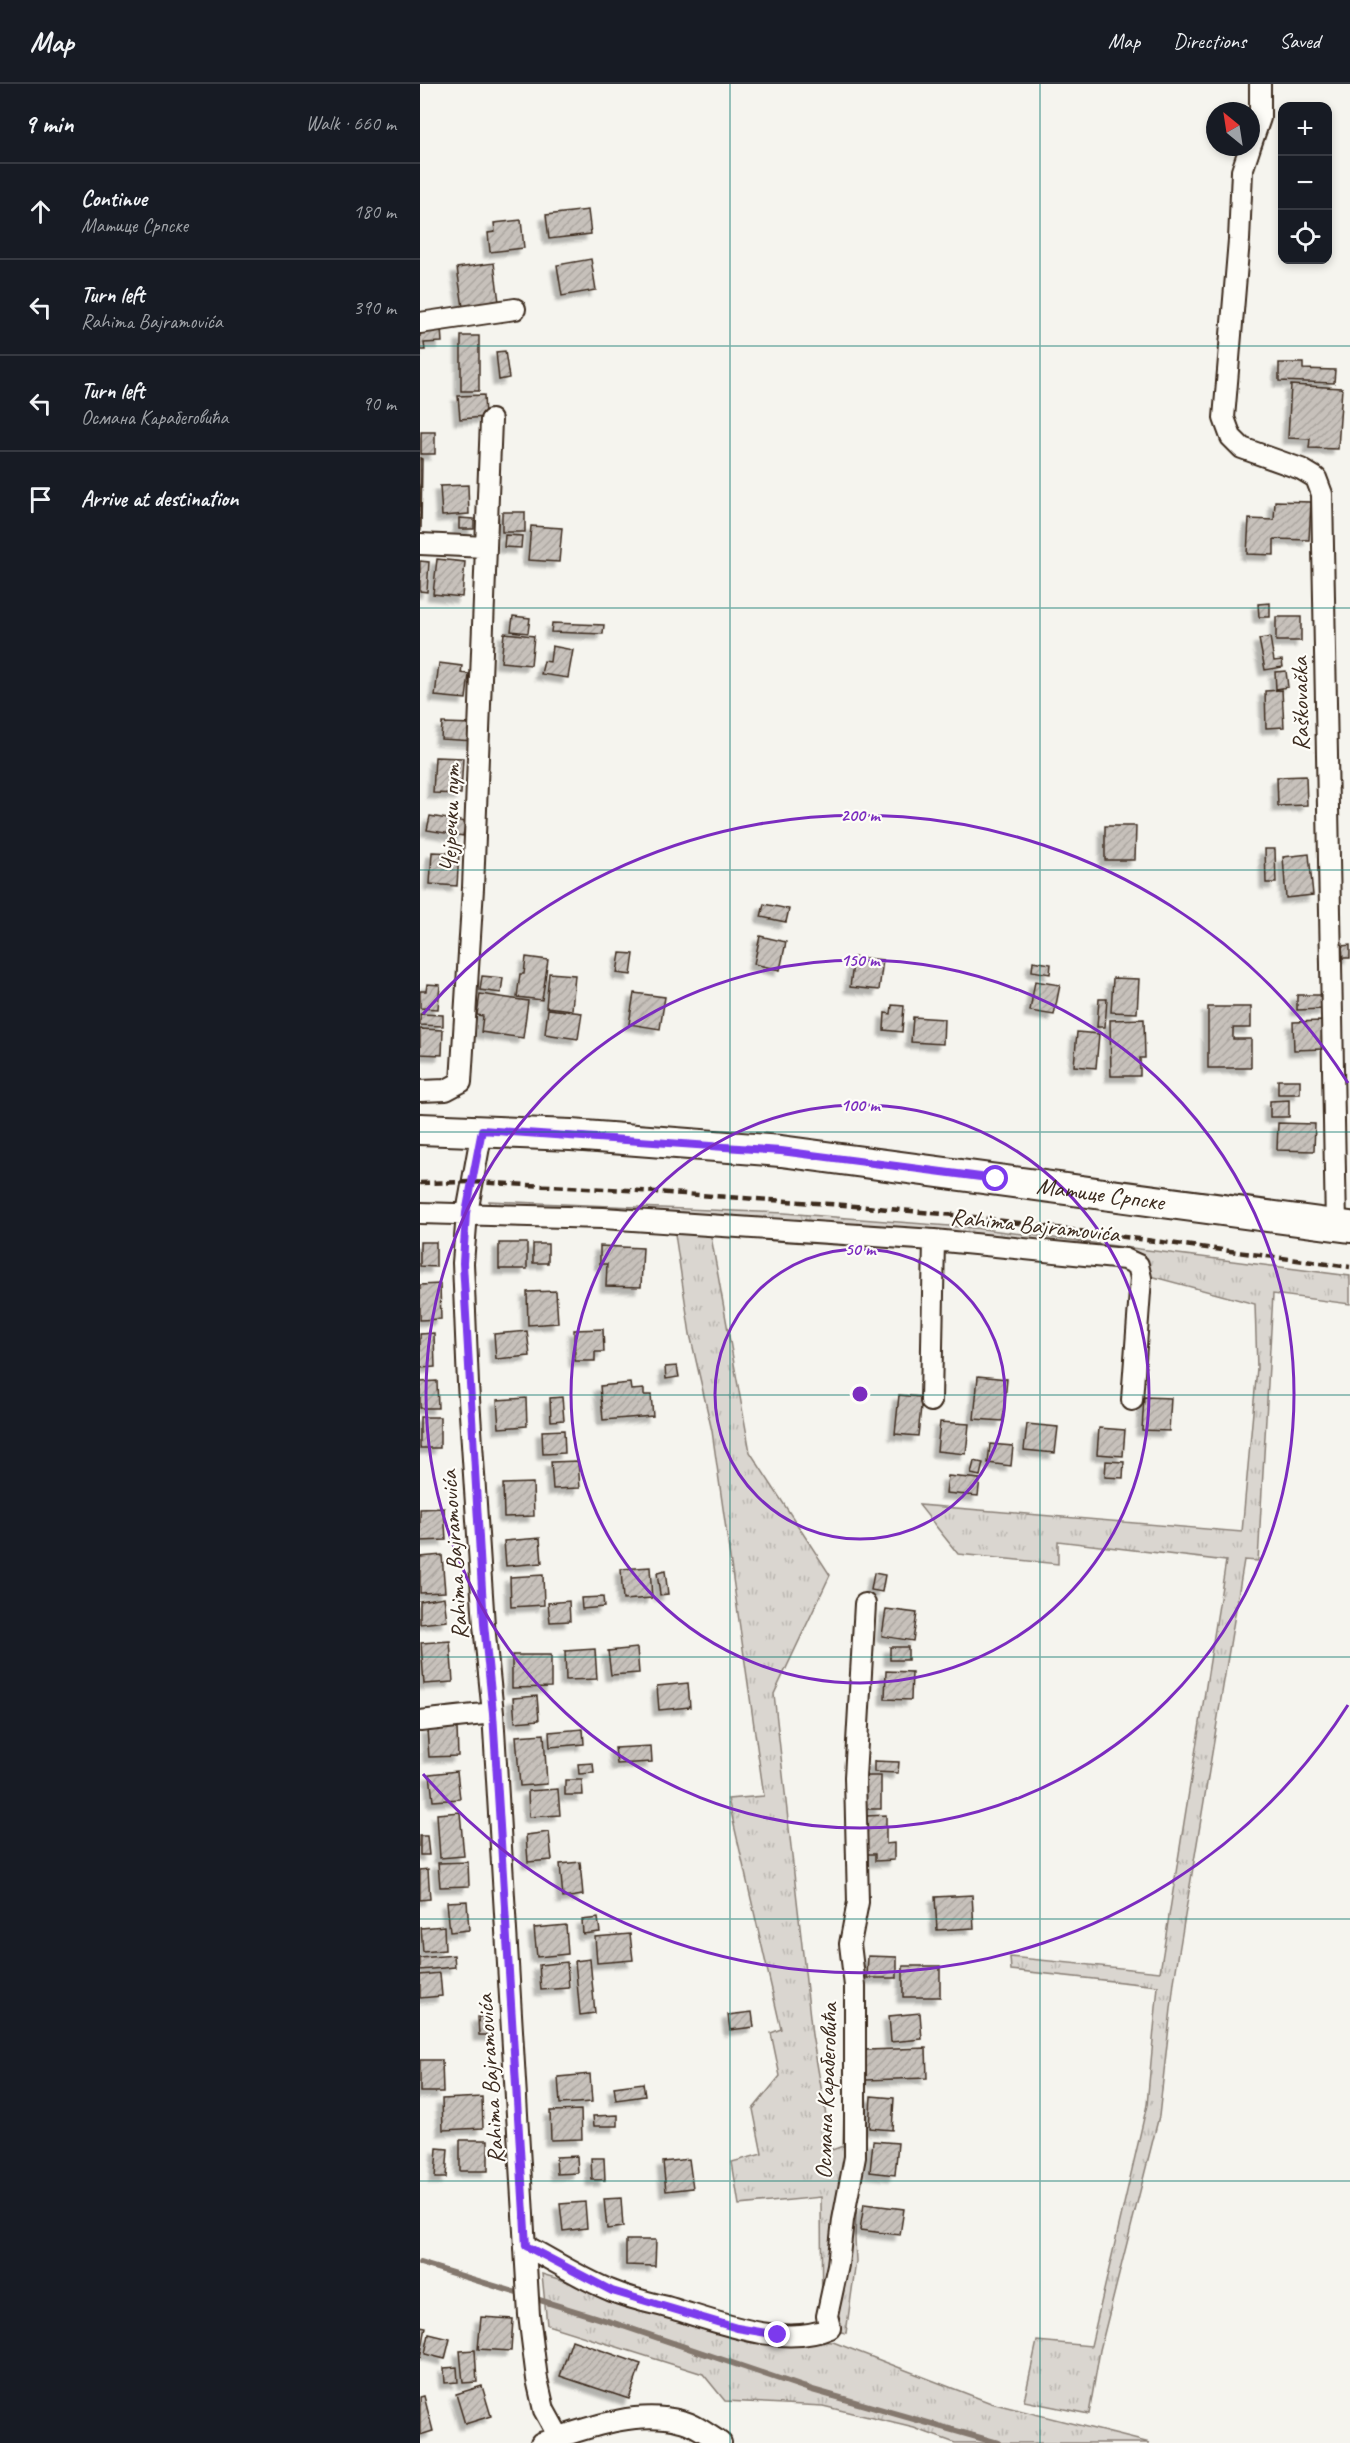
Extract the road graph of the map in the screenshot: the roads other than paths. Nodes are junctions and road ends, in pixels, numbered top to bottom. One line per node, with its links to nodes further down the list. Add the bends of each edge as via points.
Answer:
1 (1260, 84): 2 (street, Raškovačka)
2 (1260, 102)
3 (1247, 156): 14 (street, Raškovačka, via 1242,171 1224,418 1231,436 1242,448 1301,469 1316,478 1322,494)
4 (515, 309): 5 (street)
5 (420, 323)
6 (491, 420): 8 (street, Чејречки пут)
7 (420, 544): 8 (street)
8 (486, 547): 9 (street, Чејречки пут, via 461,1082 446,1090)
9 (420, 1091)
10 (420, 1129): 11 (main road, Матице Српске)
11 (482, 1130): 13 (street, Rahima Bajramovića); 14 (main road, Матице Српске, via 781,1151)
12 (420, 1213): 13 (street, Rahima Bajramovića)
13 (466, 1213): 15 (street, Rahima Bajramovića); 19 (street, Rahima Bajramovića, via 463,1263 468,1373)
14 (1343, 1226)
15 (934, 1240): 16 (street, Rahima Bajramovića, via 1125,1259 1138,1264); 17 (street, Rahima Bajramovića)
16 (1132, 1400)
17 (931, 1401)
18 (865, 1604): 21 (street, Османа Карабеговића, via 855,1777 858,1902 850,1944 855,1986 855,2157 826,2316 830,2328 817,2334 778,2335 737,2328 612,2291)
19 (493, 1713): 20 (street); 21 (street, Rahima Bajramovića)
20 (420, 1721)
21 (526, 2246): 22 (street, Rahima Bajramovića, via 537,2379 544,2410)
22 (560, 2437): 23 (street); 24 (street, via 619,2421 653,2417 683,2421)
23 (541, 2443)
24 (721, 2443)

